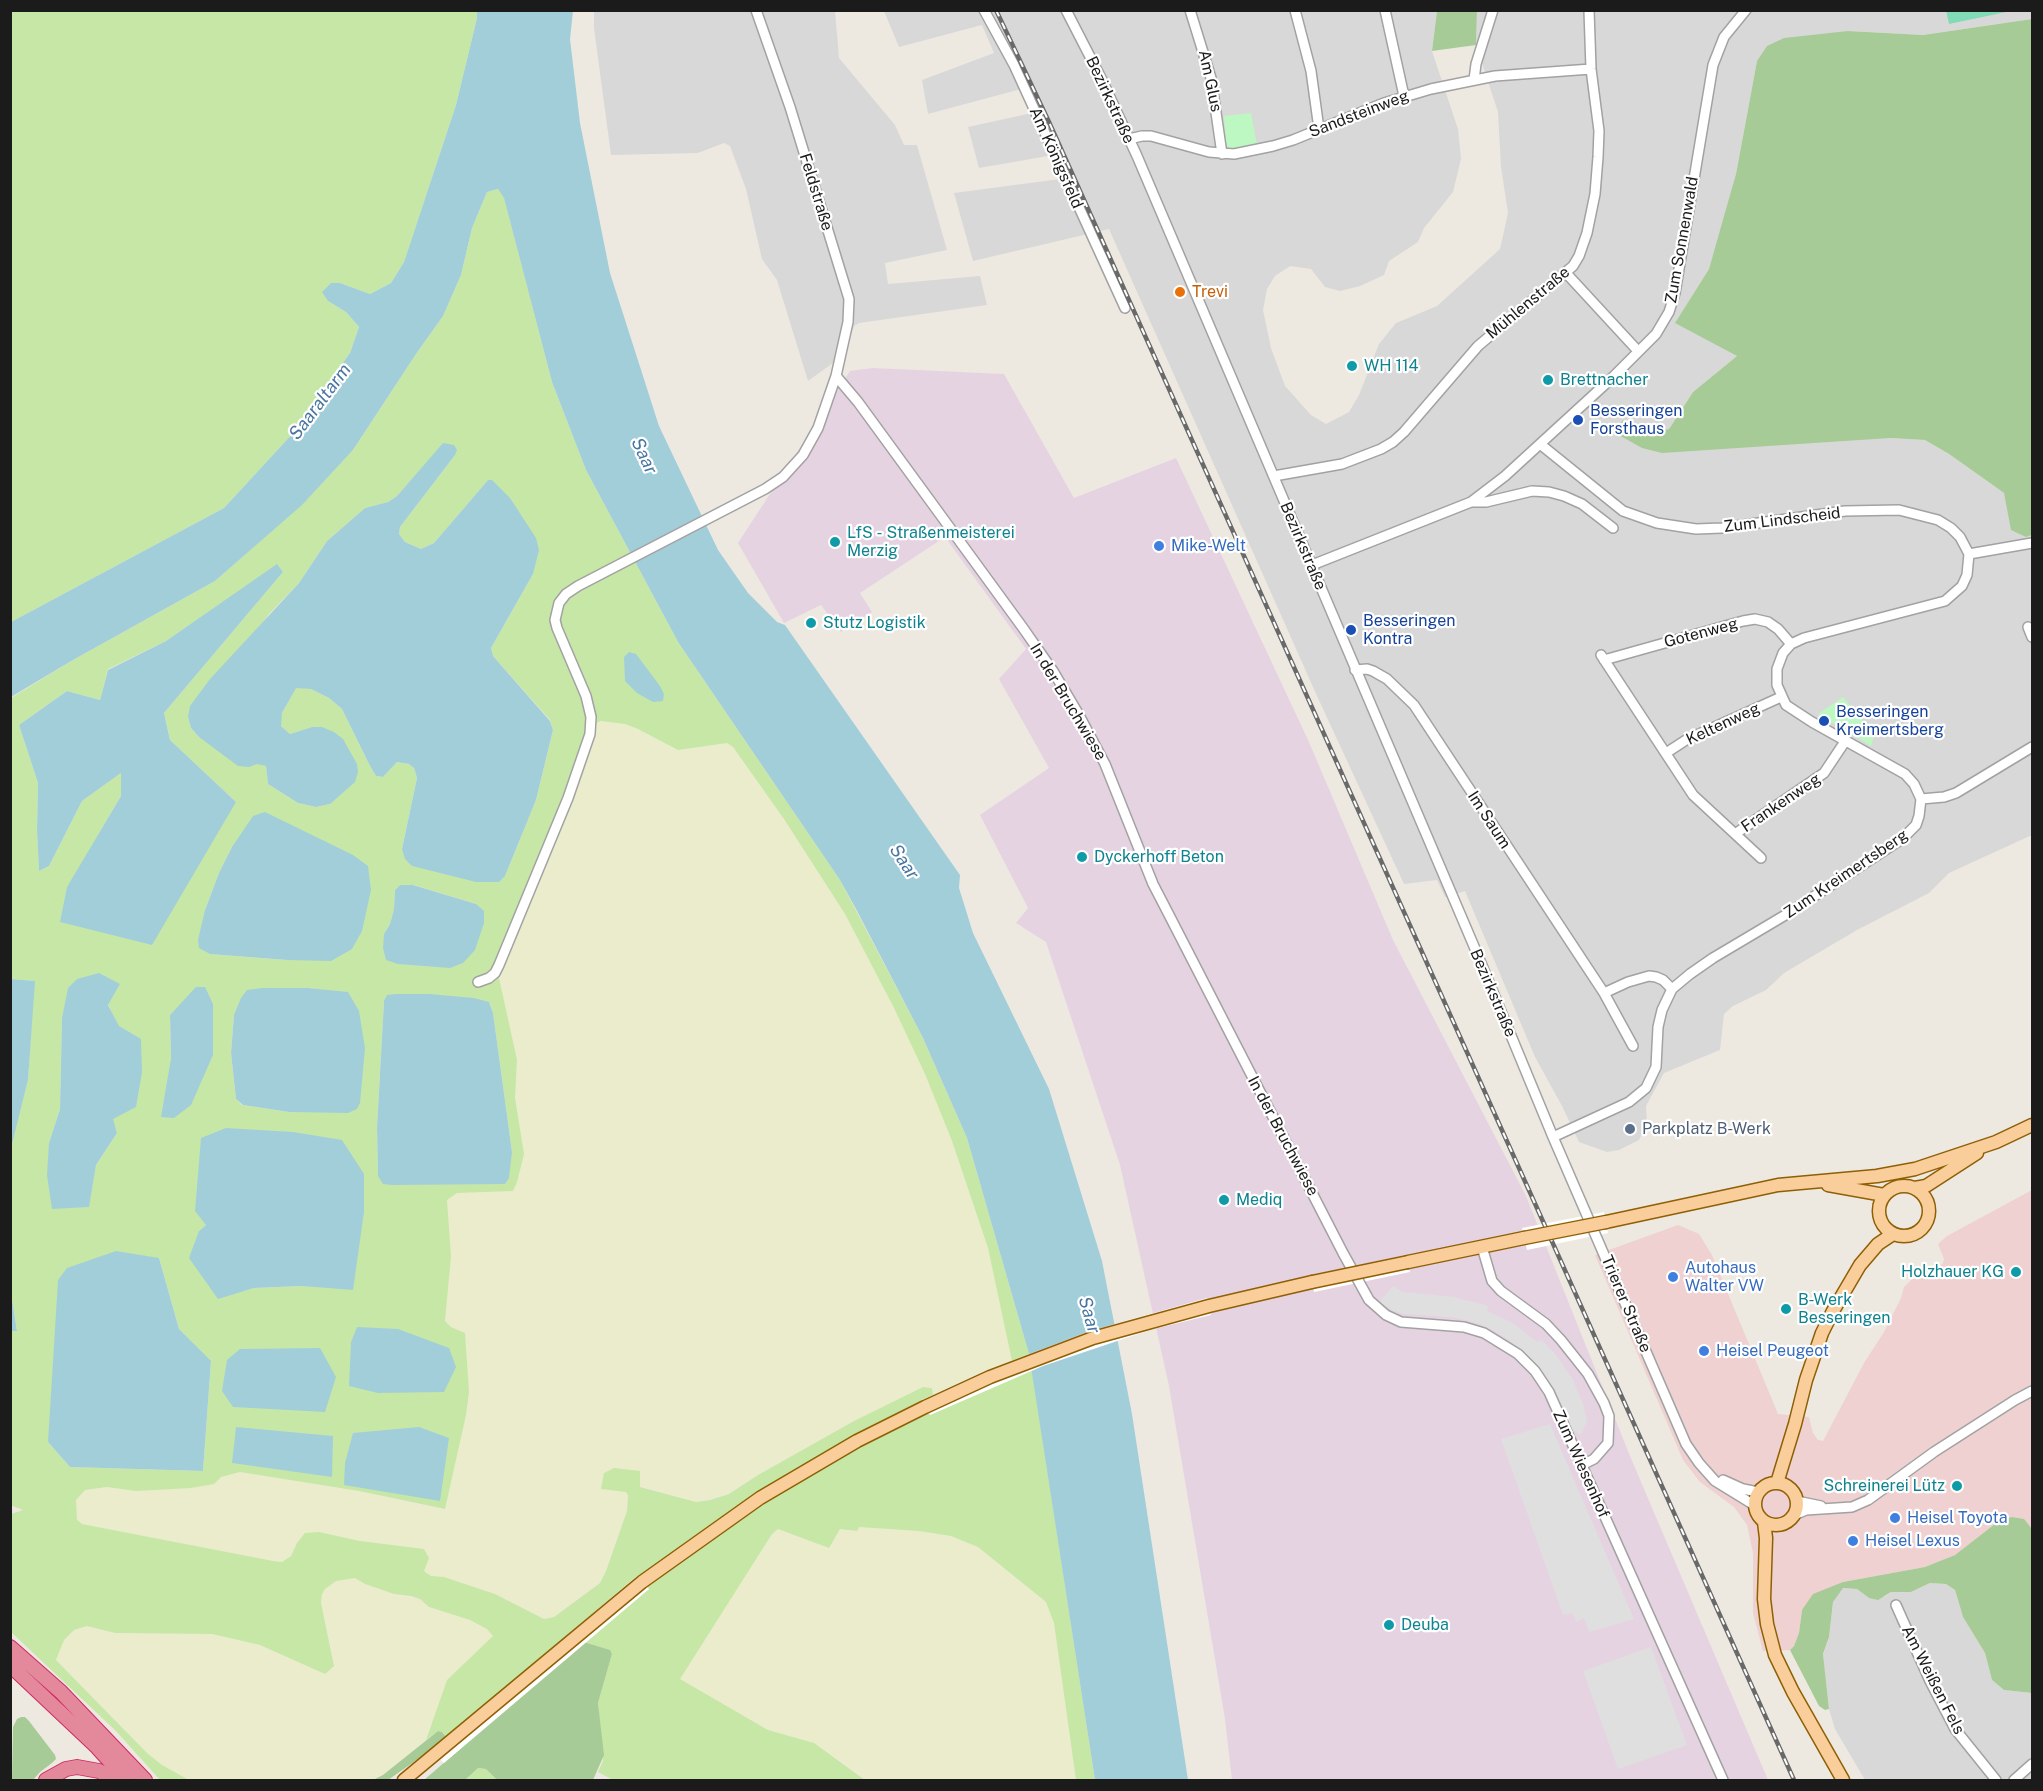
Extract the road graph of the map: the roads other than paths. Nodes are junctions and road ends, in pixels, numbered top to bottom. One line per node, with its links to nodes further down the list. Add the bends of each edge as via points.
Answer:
1 (756, 10): 19 (street, Feldstraße, via 849,300)
2 (984, 10): 17 (street, Am Königsfeld, via 1014,65)
3 (1066, 10): 14 (street, Bezirkstraße)
4 (1190, 10): 15 (street, Am Glus, via 1211,78)
5 (1295, 10): 13 (street, via 1311,71)
6 (1384, 10): 12 (street)
7 (1493, 10): 11 (street)
8 (1589, 10): 10 (street, Mühlenstraße)
9 (1746, 10): 18 (street, Zum Sonnenwald, via 1724,37 1713,65 1672,303 1661,327)
10 (1591, 69): 11 (street, Sandsteinweg); 16 (street, Mühlenstraße, via 1599,131 1595,194 1583,246)
11 (1474, 80): 12 (street, Sandsteinweg)
12 (1404, 96): 13 (street, Sandsteinweg)
13 (1319, 129): 15 (street, Sandsteinweg, via 1273,146)
14 (1130, 139): 15 (street, Sandsteinweg, via 1151,136); 21 (street, Bezirkstraße)
15 (1222, 154)
16 (1566, 273): 18 (street); 21 (street, Mühlenstraße, via 1478,346 1393,442 1342,464)
17 (1125, 308)
18 (1638, 351): 20 (street, Zum Sonnenwald)
19 (836, 376): 40 (street, Feldstraße, via 818,428 803,455 783,477 578,586 559,603 555,620 586,696 590,734 568,798 495,973); 55 (street, In der Bruchwiese, via 1023,628 1075,707 1105,764 1153,884)
20 (1540, 444): 22 (street, Zum Sonnenwald); 25 (street, Zum Lindscheid, via 1623,511 1657,523 1722,528 1845,512 1899,510 1938,520 1951,528)
21 (1274, 476): 26 (street, Bezirkstraße)
22 (1471, 502): 23 (street, Zum Sonnenwald, via 1532,491 1549,492 1582,504); 26 (street, Zum Sonnenwald)
23 (1613, 528)
24 (2032, 543): 25 (street)
25 (1969, 554): 29 (street, via 1962,586 1945,601 1822,632)
26 (1312, 566): 30 (street, Bezirkstraße)
27 (2028, 627): 28 (street)
28 (2032, 637)
29 (1791, 644): 31 (street, via 1778,669); 32 (street, Gotenweg, via 1768,622 1755,619 1602,658)
30 (1355, 670): 42 (street, Im Saum, via 1373,671 1387,679 1414,705); 45 (street, Bezirkstraße)
31 (1781, 697): 33 (street, via 1796,712); 35 (street, Keltenweg)
32 (1639, 716): 35 (street, Keltenweg)
33 (1846, 740): 37 (street, via 1905,774); 38 (street, Frankenweg, via 1824,774)
34 (2032, 747): 37 (street, via 1956,793)
35 (1666, 753): 36 (street, Keltenweg)
36 (1693, 795): 38 (street, Frankenweg)
37 (1921, 800): 41 (street, Zum Kreimertsberg, via 1916,825 1902,839 1713,958)
38 (1735, 834): 39 (street, Frankenweg)
39 (1761, 858)
40 (478, 982)
41 (1672, 989): 42 (street, via 1656,976 1649,976); 45 (street, via 1662,1010 1656,1067 1646,1088 1621,1106)
42 (1604, 993): 43 (street, Im Saum)
43 (1633, 1046)
44 (2032, 1125): 46 (main road)
45 (1553, 1137): 59 (street, Trierer Straße, via 1686,1444)
46 (1996, 1142): 47 (main road); 48 (main road, via 1893,1174)
47 (1959, 1164): 49 (main road, via 1926,1186); 51 (main road, via 1929,1194)
48 (1790, 1183): 50 (main road, via 1823,1184); 54 (main road, bridge)
49 (1915, 1188): 50 (main road, via 1897,1186); 51 (main road)
50 (1882, 1200): 52 (main road)
51 (1928, 1202): 53 (main road, via 1928,1217 1920,1230 1905,1236)
52 (1882, 1224): 53 (main road); 56 (main road)
53 (1893, 1234): 56 (main road)
54 (1482, 1247): 58 (street, via 1492,1281 1561,1340 1588,1374 1604,1403 1609,1416 1608,1443 1594,1459); 77 (main road, bridge, via 1209,1306 1093,1338 990,1377 925,1407 857,1441 760,1498 642,1582)
55 (1342, 1253): 58 (street, Zum Wiesenhof, via 1369,1300 1386,1315 1401,1322 1464,1327 1484,1333 1518,1354 1549,1392)
56 (1869, 1253): 60 (main road, via 1849,1280 1822,1333 1806,1380)
57 (2032, 1391): 64 (street, via 1943,1446 1868,1500 1852,1507)
58 (1582, 1465): 78 (street, Zum Wiesenhof)
59 (1703, 1467): 61 (street, Trierer Straße, via 1732,1485); 63 (street, Trierer Straße, via 1715,1481)
60 (1783, 1485): 61 (main road, via 1766,1485); 62 (main road)
61 (1758, 1492): 63 (main road)
62 (1797, 1501): 64 (street); 65 (main road)
63 (1754, 1505): 66 (main road)
64 (1832, 1508): 65 (street)
65 (1794, 1515): 67 (main road)
66 (1764, 1522): 67 (main road); 69 (main road)
67 (1779, 1526): 69 (main road)
68 (1896, 1605): 80 (street, Am Weißen Fels, via 1955,1730)
69 (1766, 1614): 79 (main road, via 1781,1670)
70 (10, 1647): 76 (highway, via 61,1692)
71 (10, 1665): 75 (highway)
72 (2032, 1764): 81 (street)
73 (46, 1780): 74 (highway, via 77,1767 99,1771)
74 (116, 1780)
75 (127, 1780)
76 (146, 1780)
77 (404, 1780)
78 (1723, 1780)
79 (1843, 1780)
80 (1996, 1780)
81 (2014, 1780)

